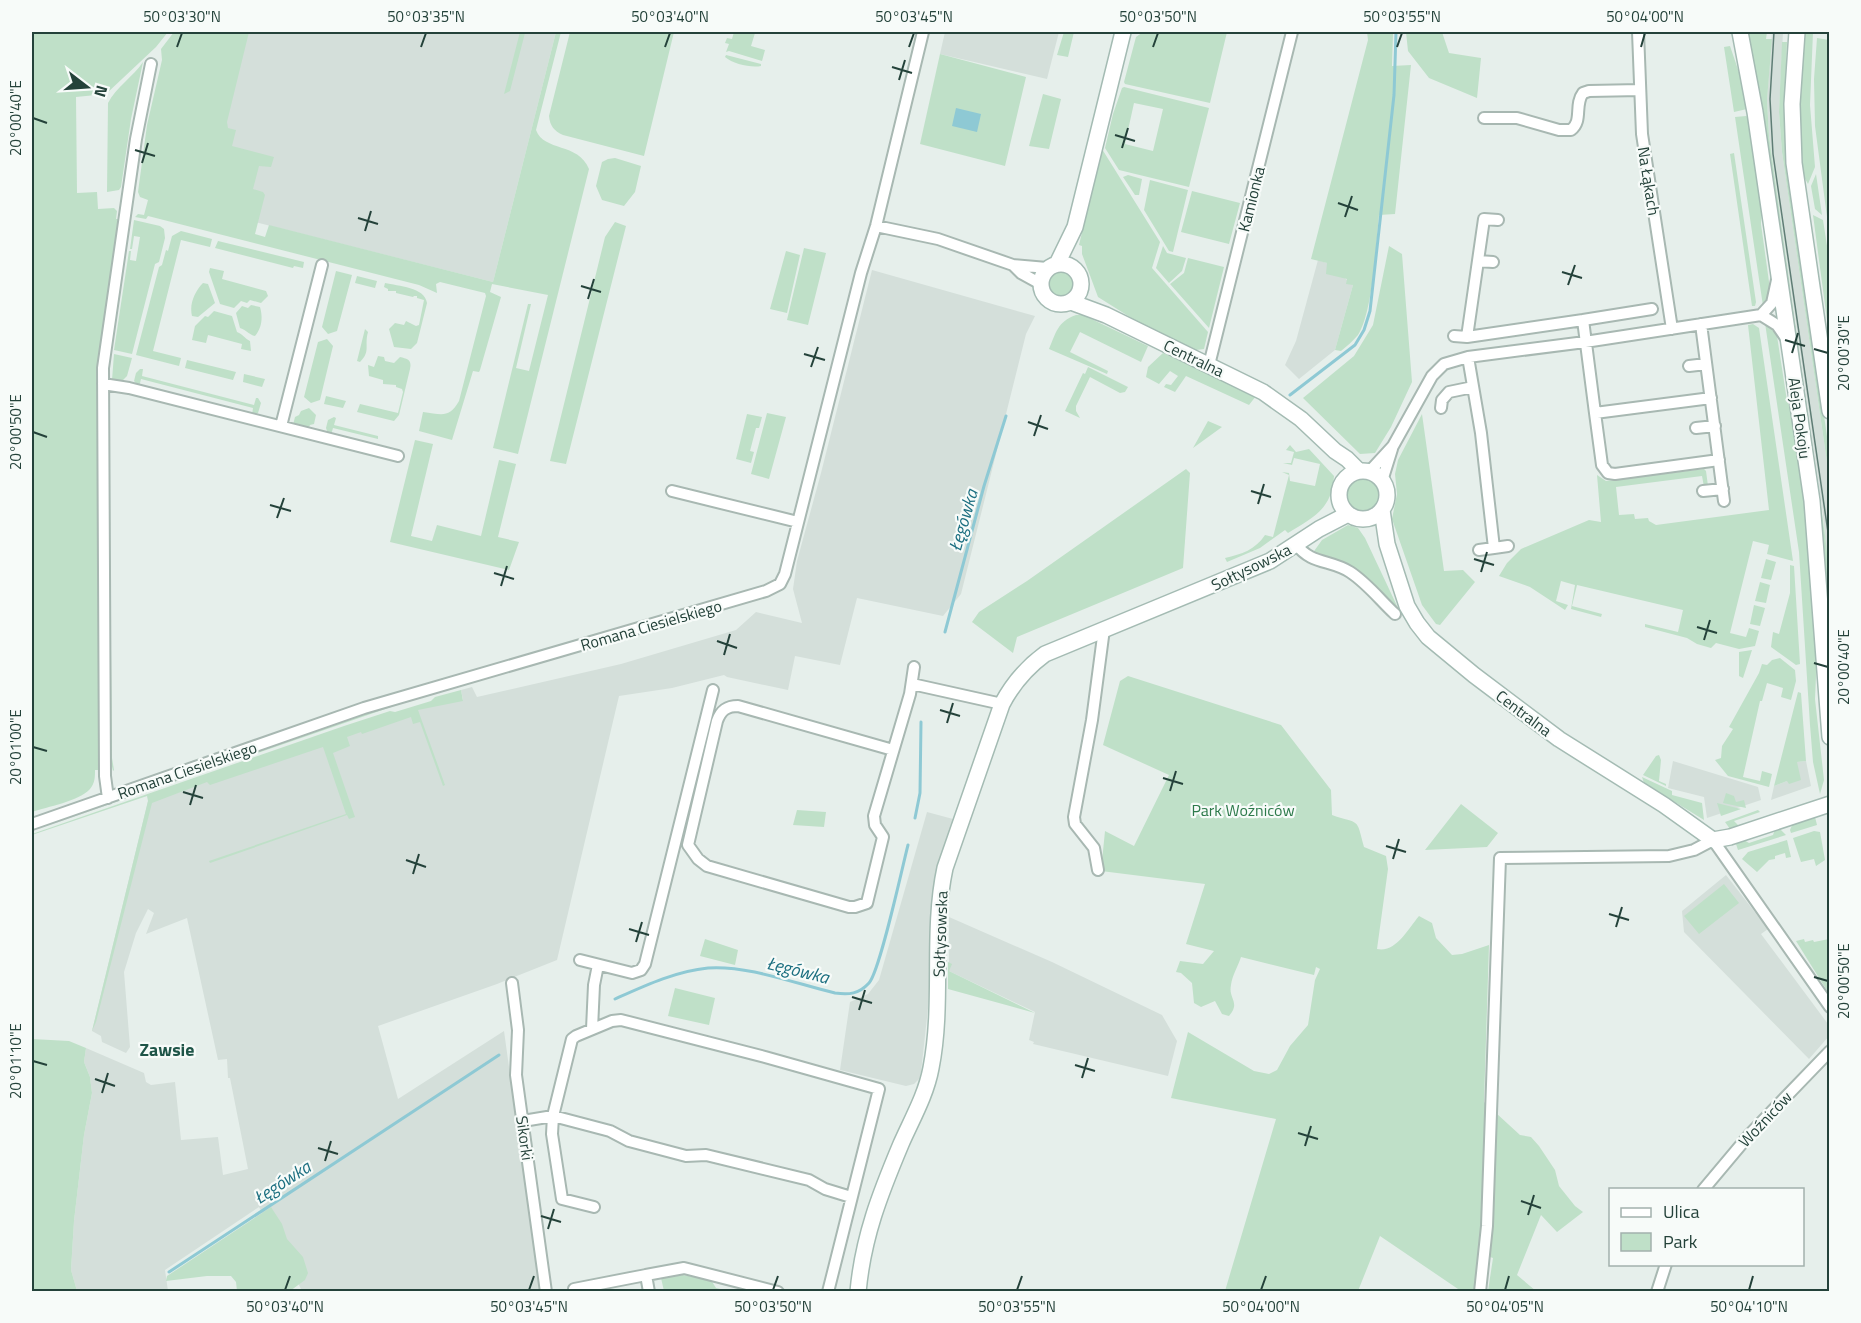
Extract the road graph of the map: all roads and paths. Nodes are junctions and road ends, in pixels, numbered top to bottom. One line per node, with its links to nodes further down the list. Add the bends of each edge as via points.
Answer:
1 (923, 32): 11 (street, Romana Ciesielskiego)
2 (1124, 32): 12 (street)
3 (1292, 32): 35 (street, Kamionka)
4 (1638, 32): 8 (street, Na Łąkach)
5 (1740, 32): 18 (street, Aleja Pokoju)
6 (1797, 32): 41 (street, Aleja Pokoju, via 1792,118 1794,163)
7 (151, 63): 37 (street, via 106,337)
8 (1640, 90): 9 (street, via 1583,93 1577,124 1571,130 1517,118); 28 (street, Na Łąkach, via 1641,134)
9 (1484, 118)
10 (1498, 220): 13 (street, via 1484,219)
11 (876, 226): 16 (street, via 938,239); 60 (street, Romana Ciesielskiego)
12 (1075, 227): 17 (street); 19 (street)
13 (1478, 261): 14 (street); 30 (street)
14 (1493, 262)
15 (322, 265): 43 (street)
16 (1013, 265): 17 (street); 20 (street)
17 (1052, 266): 19 (street, via 1069,264); 20 (street, via 1042,275)
18 (1778, 268): 25 (street, via 1774,297); 32 (street, Aleja Pokoju)
19 (1076, 269): 21 (street)
20 (1041, 284): 22 (street, via 1051,302)
21 (1081, 289): 22 (street); 24 (street, Centralna)
22 (1071, 302): 24 (street, Centralna)
23 (1652, 309): 26 (street)
24 (1106, 315): 35 (street, Centralna)
25 (1761, 315): 27 (street); 32 (street, via 1777,325)
26 (1583, 320): 30 (street); 31 (street)
27 (1701, 324): 28 (street); 34 (street)
28 (1672, 329): 31 (street)
29 (1454, 336): 30 (street)
30 (1467, 337)
31 (1585, 342): 33 (street); 42 (street)
32 (1789, 343): 72 (street, Aleja Pokoju, via 1814,520)
33 (1468, 357): 38 (street); 46 (street, via 1444,364 1432,376)
34 (1706, 364): 36 (street); 39 (street)
35 (1209, 365): 47 (street, Centralna, via 1281,403)
36 (1689, 366)
37 (103, 384): 43 (street); 76 (street)
38 (1473, 387): 40 (street, via 1449,392); 65 (street)
39 (1711, 398): 42 (street); 44 (street)
40 (1441, 408)
41 (1830, 411)
42 (1595, 413): 49 (street, via 1602,465 1608,472)
43 (281, 426): 48 (street)
44 (1714, 426): 45 (street); 49 (street)
45 (1696, 428)
46 (1393, 446): 50 (street); 50 (street)
47 (1335, 451): 50 (street, Centralna); 51 (street, Centralna)
48 (398, 456)
49 (1719, 460): 52 (street)
50 (1370, 474): 51 (street); 57 (street, via 1387,492)
51 (1344, 478): 55 (street)
52 (1723, 489): 54 (street); 56 (street)
53 (672, 491): 60 (street)
54 (1704, 491)
55 (1339, 501): 58 (street); 61 (street, Sołtysowska)
56 (1724, 501)
57 (1382, 510): 59 (street); 62 (street, Centralna)
58 (1348, 514): 59 (street); 61 (street, Sołtysowska)
59 (1365, 519): 62 (street, Centralna)
60 (798, 522): 76 (street, Romana Ciesielskiego, via 784,577 771,590 364,708)
61 (1319, 529): 63 (street, Sołtysowska)
62 (1386, 541): 79 (street, Centralna, via 1410,611 1438,646 1559,739)
63 (1297, 544): 67 (street, Sołtysowska, via 1312,559 1353,573); 68 (street, Sołtysowska, via 1256,567)
64 (1508, 546): 65 (street)
65 (1494, 548): 66 (street)
66 (1479, 550)
67 (1395, 614)
68 (1104, 629): 73 (street, Sołtysowska, via 1059,647 1032,664); 80 (street, via 1074,821 1094,848)
69 (914, 667): 70 (street)
70 (912, 684): 73 (street); 75 (street)
71 (713, 690): 82 (street, via 645,964 632,973)
72 (1828, 695): 74 (street, Aleja Pokoju)
73 (1002, 704): 99 (street, Sołtysowska, via 943,879 931,1069 874,1210 862,1252)
74 (1830, 737)
75 (894, 750): 75 (street, via 874,816 883,837 867,903 849,907 707,866 688,845 717,721 726,708 738,706)
76 (108, 798): 78 (street, Romana Ciesielskiego)
77 (1830, 804): 79 (street)
78 (32, 824)
79 (1713, 840): 84 (street, Centralna); 100 (street, via 1669,856 1500,858 1487,1226)
80 (1098, 870)
81 (580, 960): 82 (street)
82 (597, 965): 85 (street)
83 (512, 983): 88 (street, Sikorki, via 518,1030 516,1076)
84 (1830, 1007)
85 (592, 1029): 87 (street, via 572,1040); 90 (street, via 621,1020 879,1089)
86 (1830, 1051): 89 (street, Woźniców, via 1750,1134)
87 (553, 1116): 88 (street); 90 (street, via 686,1156 706,1155 809,1180); 91 (street, via 562,1199)
88 (523, 1122): 95 (street, Sikorki)
89 (1705, 1188)
90 (851, 1197): 98 (street)
91 (594, 1207)
92 (1665, 1266): 101 (street)
93 (646, 1275): 94 (street); 96 (street); 97 (street, via 684,1268)
94 (574, 1289)
95 (546, 1292)
96 (649, 1292)
97 (778, 1292)
98 (828, 1292)
99 (858, 1292)
100 (1480, 1292)
101 (1657, 1292)

